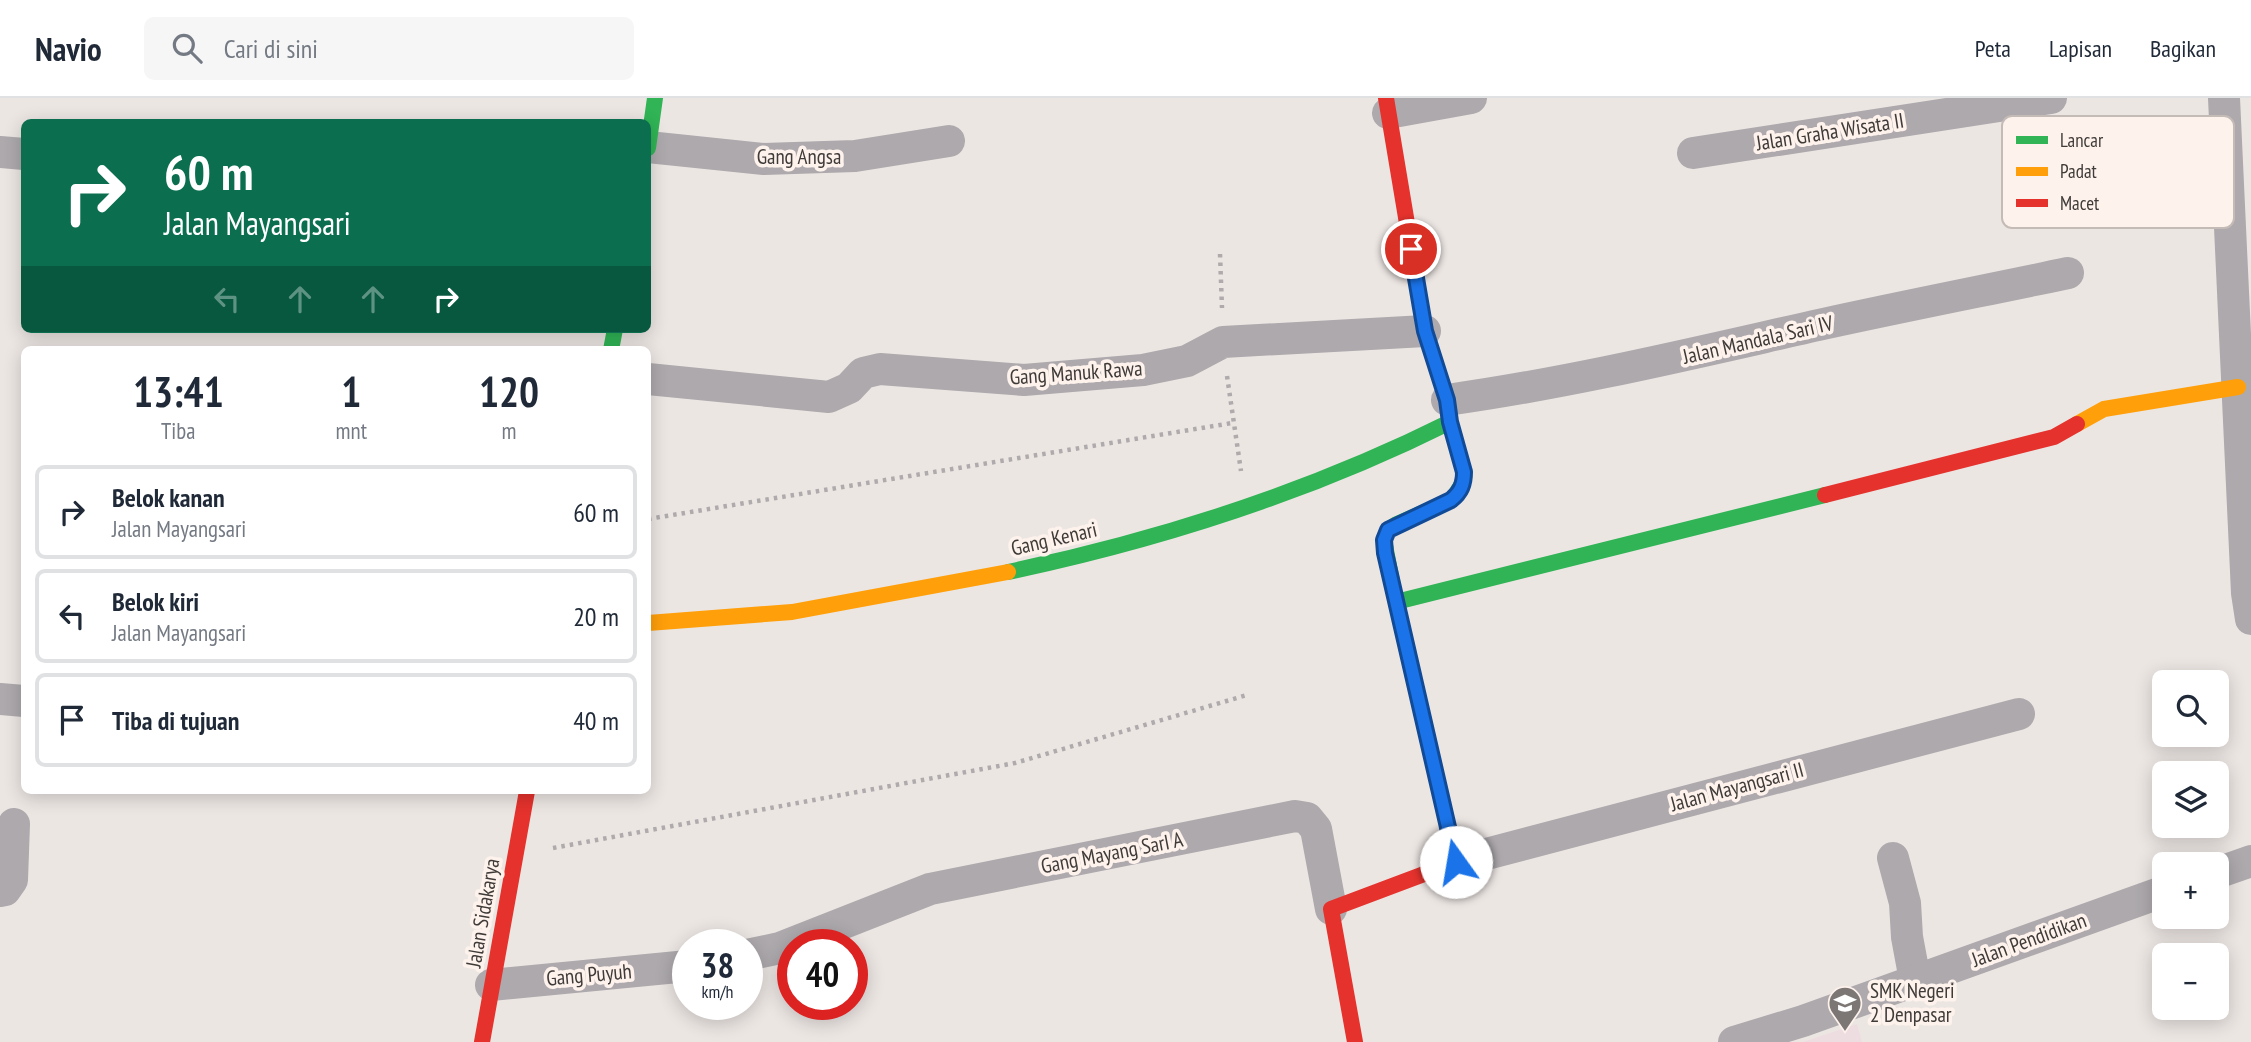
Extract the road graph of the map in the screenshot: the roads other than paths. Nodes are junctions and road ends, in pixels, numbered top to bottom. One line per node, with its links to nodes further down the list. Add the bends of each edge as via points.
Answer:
1 (656, 98): 7 (street)
2 (1471, 98): 5 (street)
3 (2051, 98): 11 (street, Jalan Graha Wisata II)
4 (2224, 98): 6 (street)
5 (1387, 106): 15 (street)
6 (2225, 116)
7 (651, 129)
8 (949, 141): 9 (street, Gang Angsa, via 855,156 764,159)
9 (651, 147)
10 (0, 152): 12 (street)
11 (1693, 153)
12 (21, 154)
13 (2230, 228): 17 (street)
14 (2068, 273): 18 (street, Jalan Mandala Sari IV, via 1529,388)
15 (1425, 331): 16 (street, Gang Manuk Rawa, via 1223,342 1187,361 1143,370 1024,380 880,369 863,373 849,388 829,397); 18 (street)
16 (651, 379)
17 (2238, 387): 19 (street, via 2104,409 2054,437); 20 (street, via 2246,593)
18 (1449, 411): 19 (street, via 1464,472 1462,487 1451,500 1388,530 1385,553); 21 (street, Gang Kenari, via 1410,442 1247,507 1079,557 792,612)
19 (1396, 603): 29 (street)
20 (2251, 619)
21 (651, 623)
22 (0, 699): 23 (street)
23 (21, 701)
24 (2019, 714): 29 (street, Jalan Mayangsari II)
25 (526, 794): 37 (street, Jalan Sidakarya)
26 (14, 824): 31 (street, via 12,880)
27 (1894, 858): 36 (street)
28 (2251, 861): 30 (street)
29 (1456, 862): 33 (street)
30 (2229, 869)
31 (0, 891)
32 (2152, 896): 36 (street, Jalan Pendidikan)
33 (1331, 909): 34 (street, Gang Mayang SarI A, via 1316,829 1307,818 1295,817 930,888); 39 (street)
34 (763, 952)
35 (672, 968): 37 (street, Gang Puyuh)
36 (1915, 980): 40 (street, Jalan Pendidikan)
37 (491, 985): 38 (street, Jalan Sidakarya)
38 (482, 1042)
39 (1355, 1042)
40 (1734, 1042)

